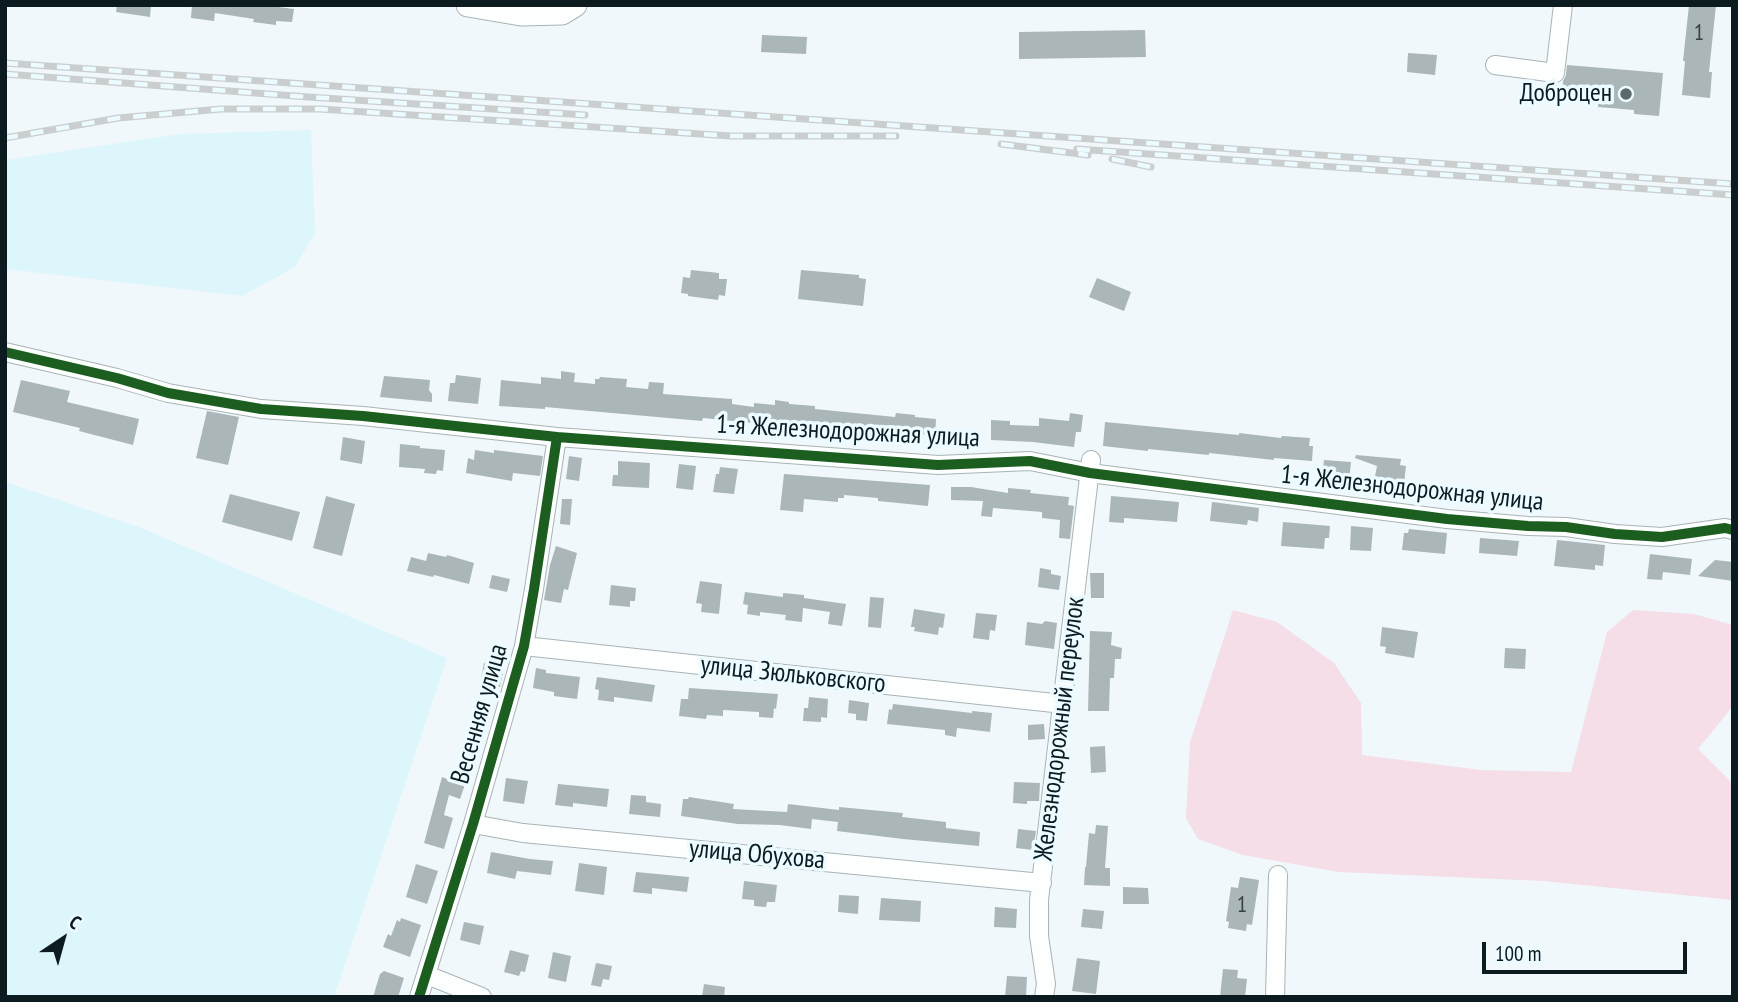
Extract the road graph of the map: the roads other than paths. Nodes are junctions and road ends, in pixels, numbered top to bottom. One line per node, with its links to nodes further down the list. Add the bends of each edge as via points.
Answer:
1 (468, 5): 2 (main road, via 521,14 562,13)
2 (575, 5)
3 (1563, 5): 4 (street, via 1555,73)
4 (1495, 65)
5 (5, 352): 6 (street, 1-я Железнодорожная улица, via 168,393 261,409)
6 (556, 437): 7 (street, 1-я Железнодорожная улица, via 938,465 1030,461); 9 (street, Весенняя улица)
7 (1091, 467): 8 (street, 1-я Железнодорожная улица, via 1447,519 1662,537); 10 (street, Железнодорожный переулок)
8 (1733, 530)
9 (524, 646): 10 (street, улица Зюльковского); 11 (street, Весенняя улица)
10 (1063, 704): 13 (street, Железнодорожный переулок)
11 (473, 824): 13 (street, улица Обухова, via 523,833); 14 (street, Весенняя улица)
12 (1278, 875): 18 (street)
13 (1042, 883): 17 (street, Железнодорожный переулок, via 1039,936)
14 (427, 975): 15 (street, Весенняя улица); 16 (street)
15 (419, 997)
16 (482, 997)
17 (1044, 997)
18 (1275, 997)

